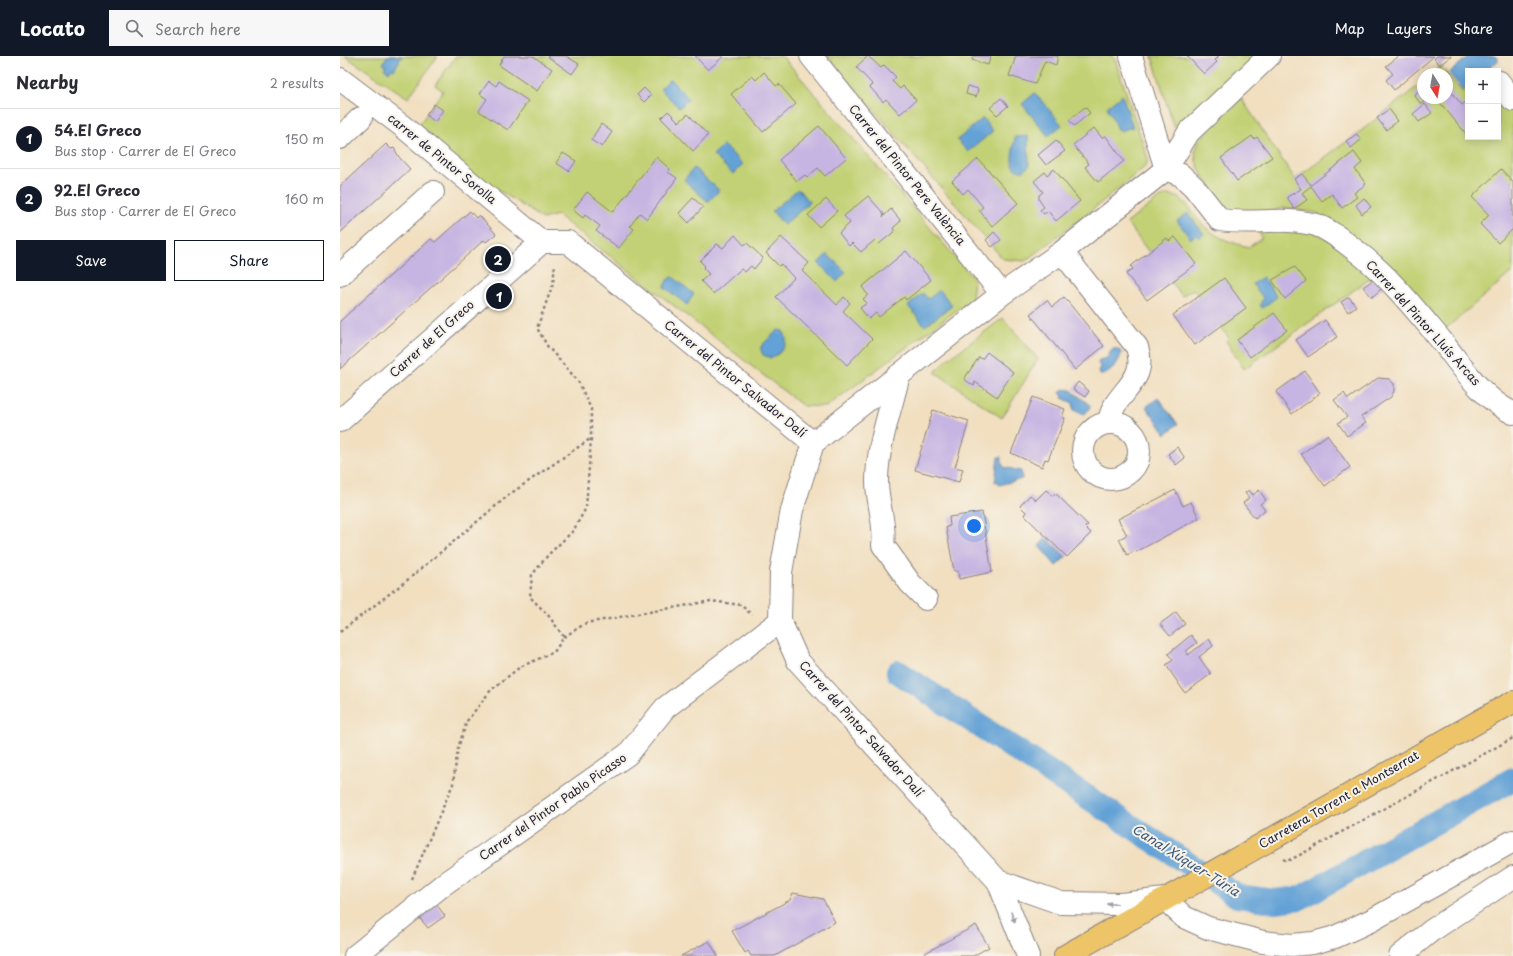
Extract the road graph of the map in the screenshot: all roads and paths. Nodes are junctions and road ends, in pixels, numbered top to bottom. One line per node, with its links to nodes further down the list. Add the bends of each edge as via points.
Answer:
1 (811, 56): 14 (street, Carrer del Pintor Pere València)
2 (1130, 56): 9 (street)
3 (1269, 56): 9 (street, via 1189,132)
4 (340, 79): 11 (street, carrer de Pintor Sorolla)
5 (1501, 85): 6 (street)
6 (1513, 100)
7 (361, 118): 8 (street)
8 (340, 138)
9 (1166, 169): 12 (street); 16 (street, Carrer del Pintor Lluís Arcas, via 1181,175 1194,186 1220,220 1258,223 1275,219 1298,221 1318,226 1336,235 1373,263 1464,369 1494,400)
10 (433, 192): 13 (street)
11 (548, 242): 17 (street, Carrer de El Greco); 19 (path, via 556,261 553,284 537,328 548,347 578,381 591,409); 20 (street, Carrer del Pintor Salvador Dalí, via 568,242)
12 (1062, 252): 14 (street); 18 (street, via 1137,347 1141,359 1137,374 1115,406)
13 (340, 275)
14 (1002, 294): 15 (street)
15 (898, 375): 20 (street); 21 (street, via 881,448 877,481 885,532 883,545 910,583)
16 (1513, 413)
17 (340, 421)
18 (1108, 423)
19 (591, 439): 23 (path, via 510,494 410,578); 24 (path, via 586,508 573,531 532,575 530,597 548,615)
20 (813, 442): 22 (street, Carrer del Pintor Salvador Dalí, via 792,510)
21 (926, 599)
22 (775, 625): 24 (path, via 741,605 712,601 586,624); 30 (street, Carrer del Pintor Salvador Dalí, via 798,661); 33 (street, Carrer del Pintor Pablo Picasso, via 665,708 628,754 444,884)
23 (340, 632)
24 (564, 637): 31 (path, via 554,652 520,668 491,690 467,720 458,748 453,784)
25 (1513, 702): 28 (main road, Carretera Torrent a Montserrat)
26 (1513, 738): 28 (path, via 1287,861)
27 (1513, 841): 32 (street, via 1372,920 1335,937 1313,943 1292,945 1263,942 1208,928 1184,917)
28 (1250, 851): 32 (main road, Carretera Torrent a Montserrat)
29 (1513, 877): 36 (street, via 1432,931)
30 (998, 881): 32 (street, Carrer del Pintor Salvador Dalí, one-way to 30, via 1121,904 1061,903); 34 (street, Carrer del Pintor Salvador Dalí, one-way to 34)
31 (410, 884)
32 (1170, 896): 35 (main road, Carretera Torrent a Montserrat)
33 (355, 956)
34 (1028, 956)
35 (1065, 956)
36 (1400, 956)

